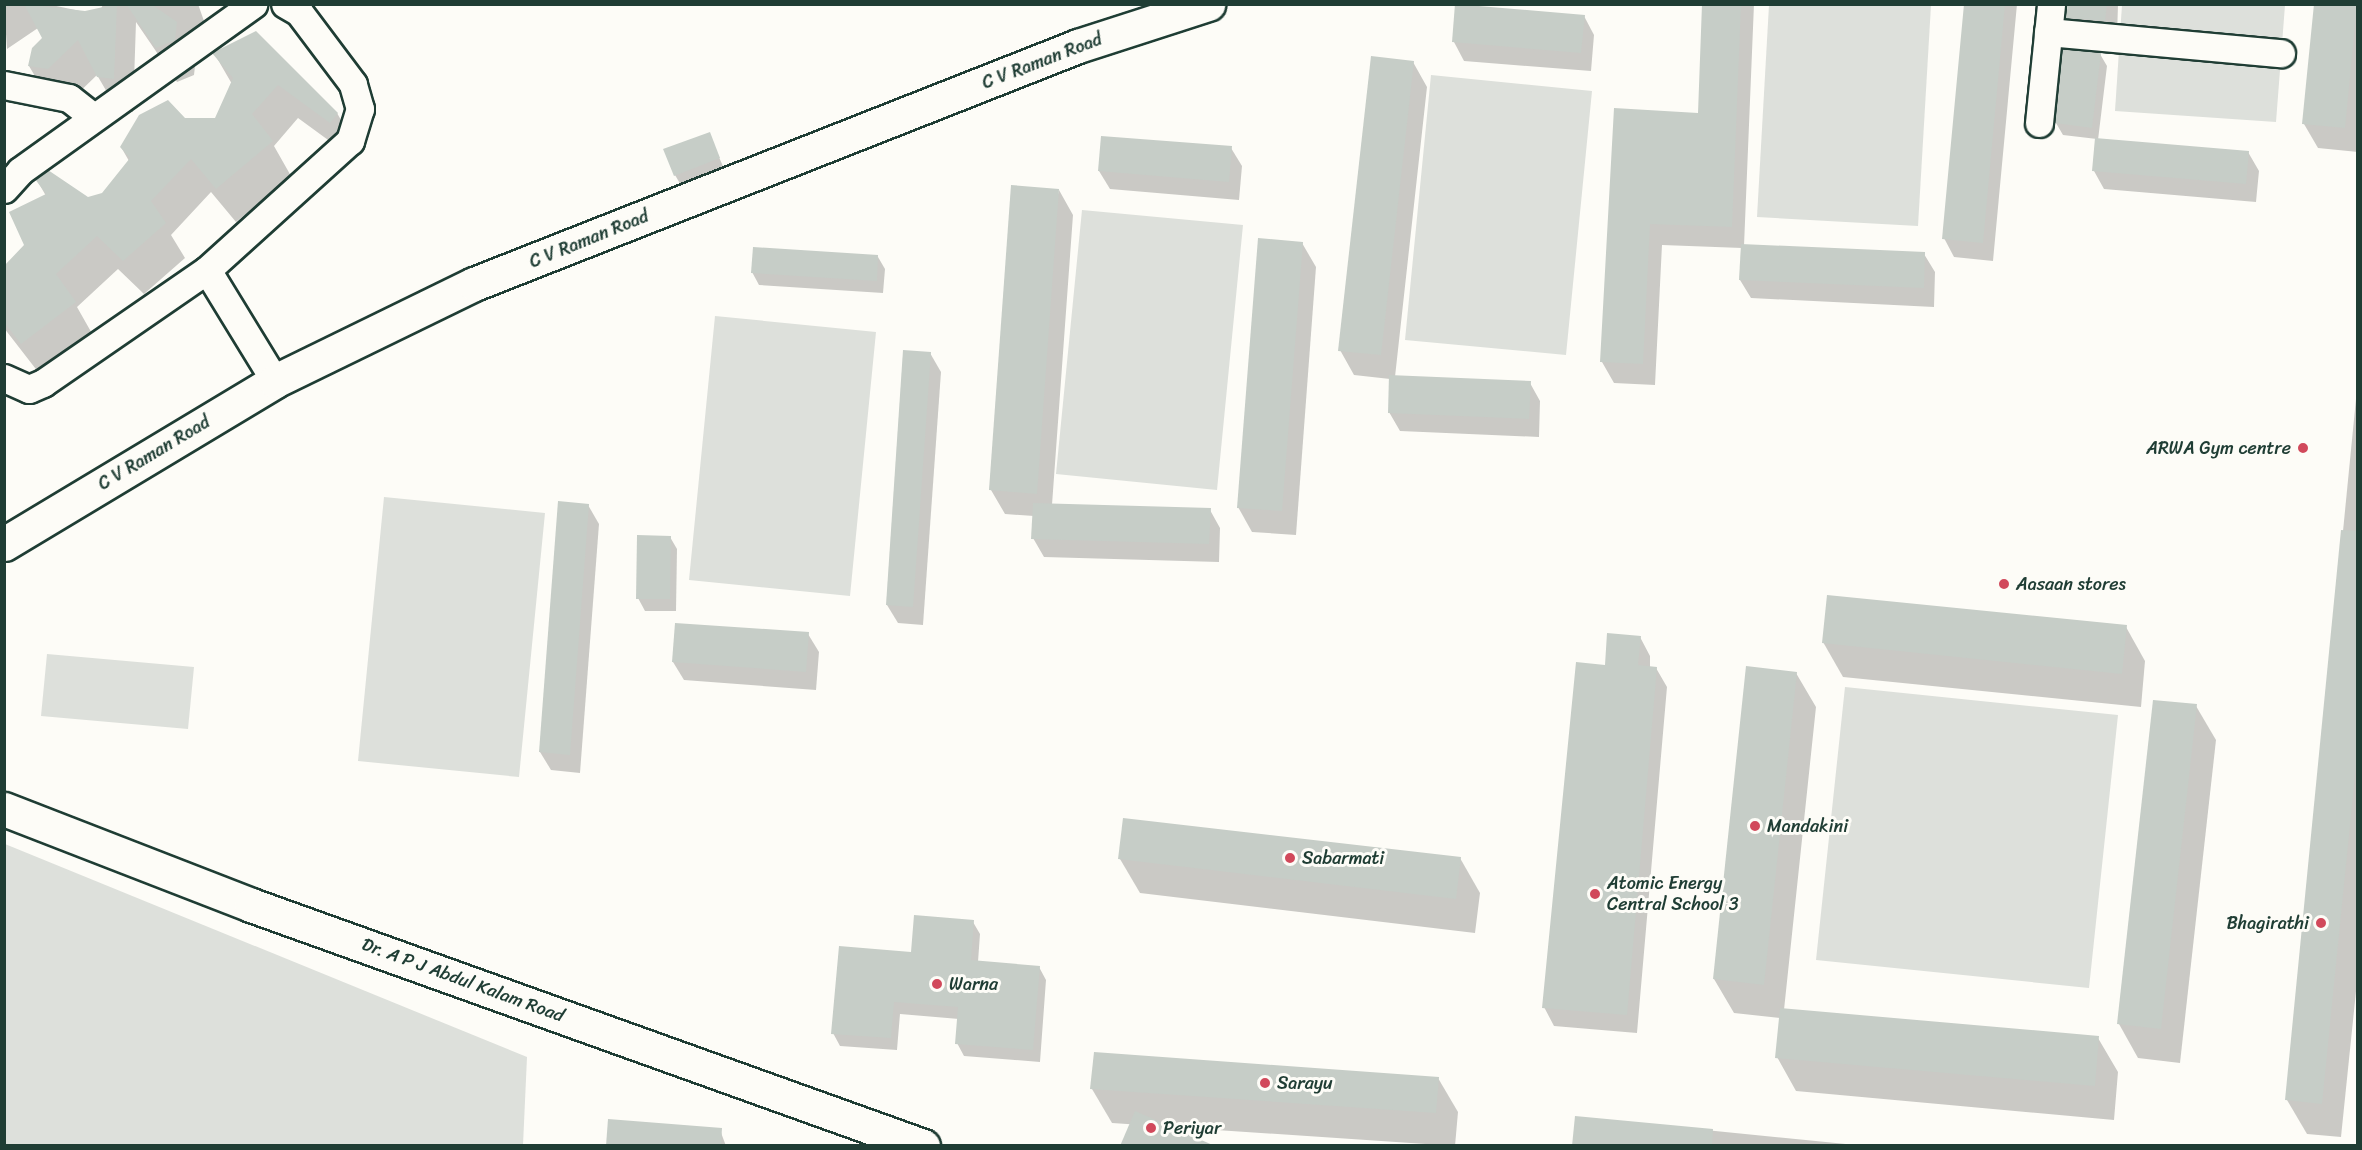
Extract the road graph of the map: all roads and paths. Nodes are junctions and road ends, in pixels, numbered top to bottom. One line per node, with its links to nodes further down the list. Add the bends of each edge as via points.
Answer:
1 (253, 4): 8 (street)
2 (285, 4): 11 (street, via 299,12 353,84 360,125 350,141)
3 (1208, 4): 13 (street, C V Raman Road, via 1078,46 474,284)
4 (2051, 4): 5 (street)
5 (2048, 32): 6 (street); 9 (street)
6 (2281, 53)
7 (4, 84): 8 (street, via 69,98)
8 (93, 117): 10 (street, via 20,171)
9 (2039, 123)
10 (4, 189)
11 (207, 270): 12 (street, via 44,383 29,389); 13 (street)
12 (4, 378)
13 (276, 381): 14 (street, C V Raman Road)
14 (4, 544)
15 (4, 809): 16 (street, Dr. A P J Abdul Kalam Road, via 251,905)
16 (923, 1146)

